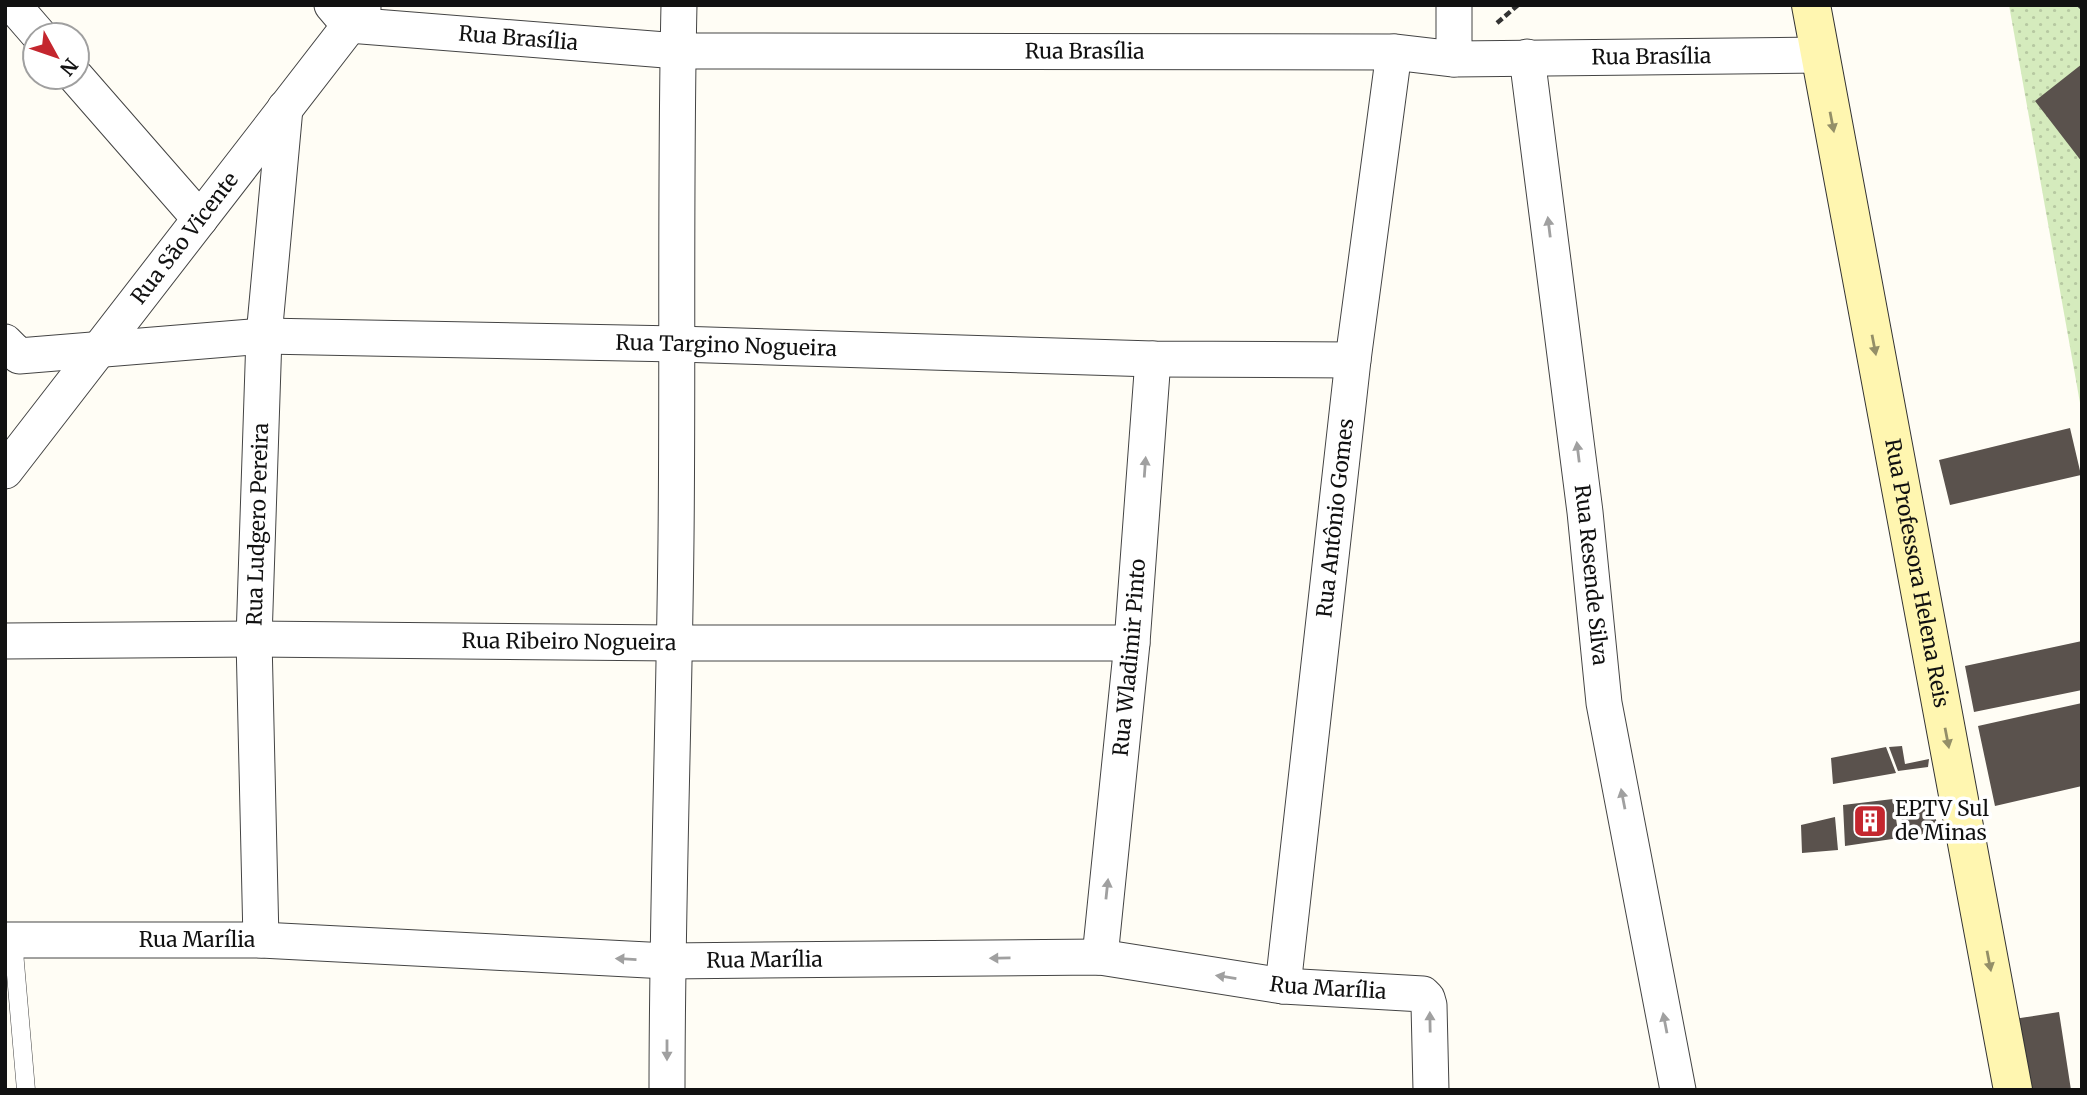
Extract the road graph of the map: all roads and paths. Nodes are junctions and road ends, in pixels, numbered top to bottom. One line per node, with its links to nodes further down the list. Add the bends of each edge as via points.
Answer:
1 (13, 5): 6 (street)
2 (679, 5): 7 (street)
3 (1454, 5): 11 (street)
4 (1811, 5): 9 (main road, Rua Professora Helena Reis)
5 (349, 12): 7 (street, Rua Brasília); 13 (street, Rua São Vicente)
6 (27, 21)
7 (678, 51): 8 (street, Rua Brasília); 17 (street)
8 (1394, 52): 11 (street, Rua Brasília); 20 (street, Rua Antônio Gomes)
9 (1820, 55): 10 (street, Rua Brasília); 35 (main road, Rua Professora Helena Reis, one-way to 35)
10 (1527, 57): 11 (street, Rua Brasília); 34 (street, Rua Resende Silva, one-way to 10, via 1604,703 1585,512)
11 (1454, 59)
12 (88, 91): 14 (street)
13 (285, 108): 14 (street, Rua São Vicente); 15 (street, Rua Ludgero Pereira)
14 (200, 219): 18 (street, Rua São Vicente)
15 (264, 336): 17 (street, Rua Targino Nogueira); 18 (street, Rua Targino Nogueira); 22 (street, Rua Ludgero Pereira)
16 (5, 342): 18 (street, Rua Targino Nogueira, via 19,356)
17 (678, 344): 19 (street, Rua Targino Nogueira); 24 (street)
18 (99, 349): 21 (street, Rua São Vicente)
19 (1153, 359): 20 (street, Rua Targino Nogueira); 25 (street, Rua Wladimir Pinto, one-way to 19)
20 (1353, 360): 30 (street, Rua Antônio Gomes)
21 (5, 471)
22 (254, 639): 23 (street, Rua Ribeiro Nogueira); 24 (street, Rua Ribeiro Nogueira); 27 (street, Rua Ludgero Pereira)
23 (5, 640)
24 (675, 643): 25 (street, Rua Ribeiro Nogueira); 29 (street)
25 (1132, 643): 28 (street, Rua Wladimir Pinto, one-way to 25)
26 (9, 940): 27 (street, Rua Marília); 31 (lane)
27 (261, 940): 29 (street, Rua Marília, one-way to 27)
28 (1100, 957): 29 (street, Rua Marília, one-way to 29); 30 (street, Rua Marília, one-way to 28)
29 (667, 961): 32 (street, one-way to 32)
30 (1283, 986): 33 (street, Rua Marília, one-way to 30, via 1425,995)
31 (26, 1090)
32 (667, 1090)
33 (1431, 1090)
34 (1678, 1090)
35 (2012, 1090)

